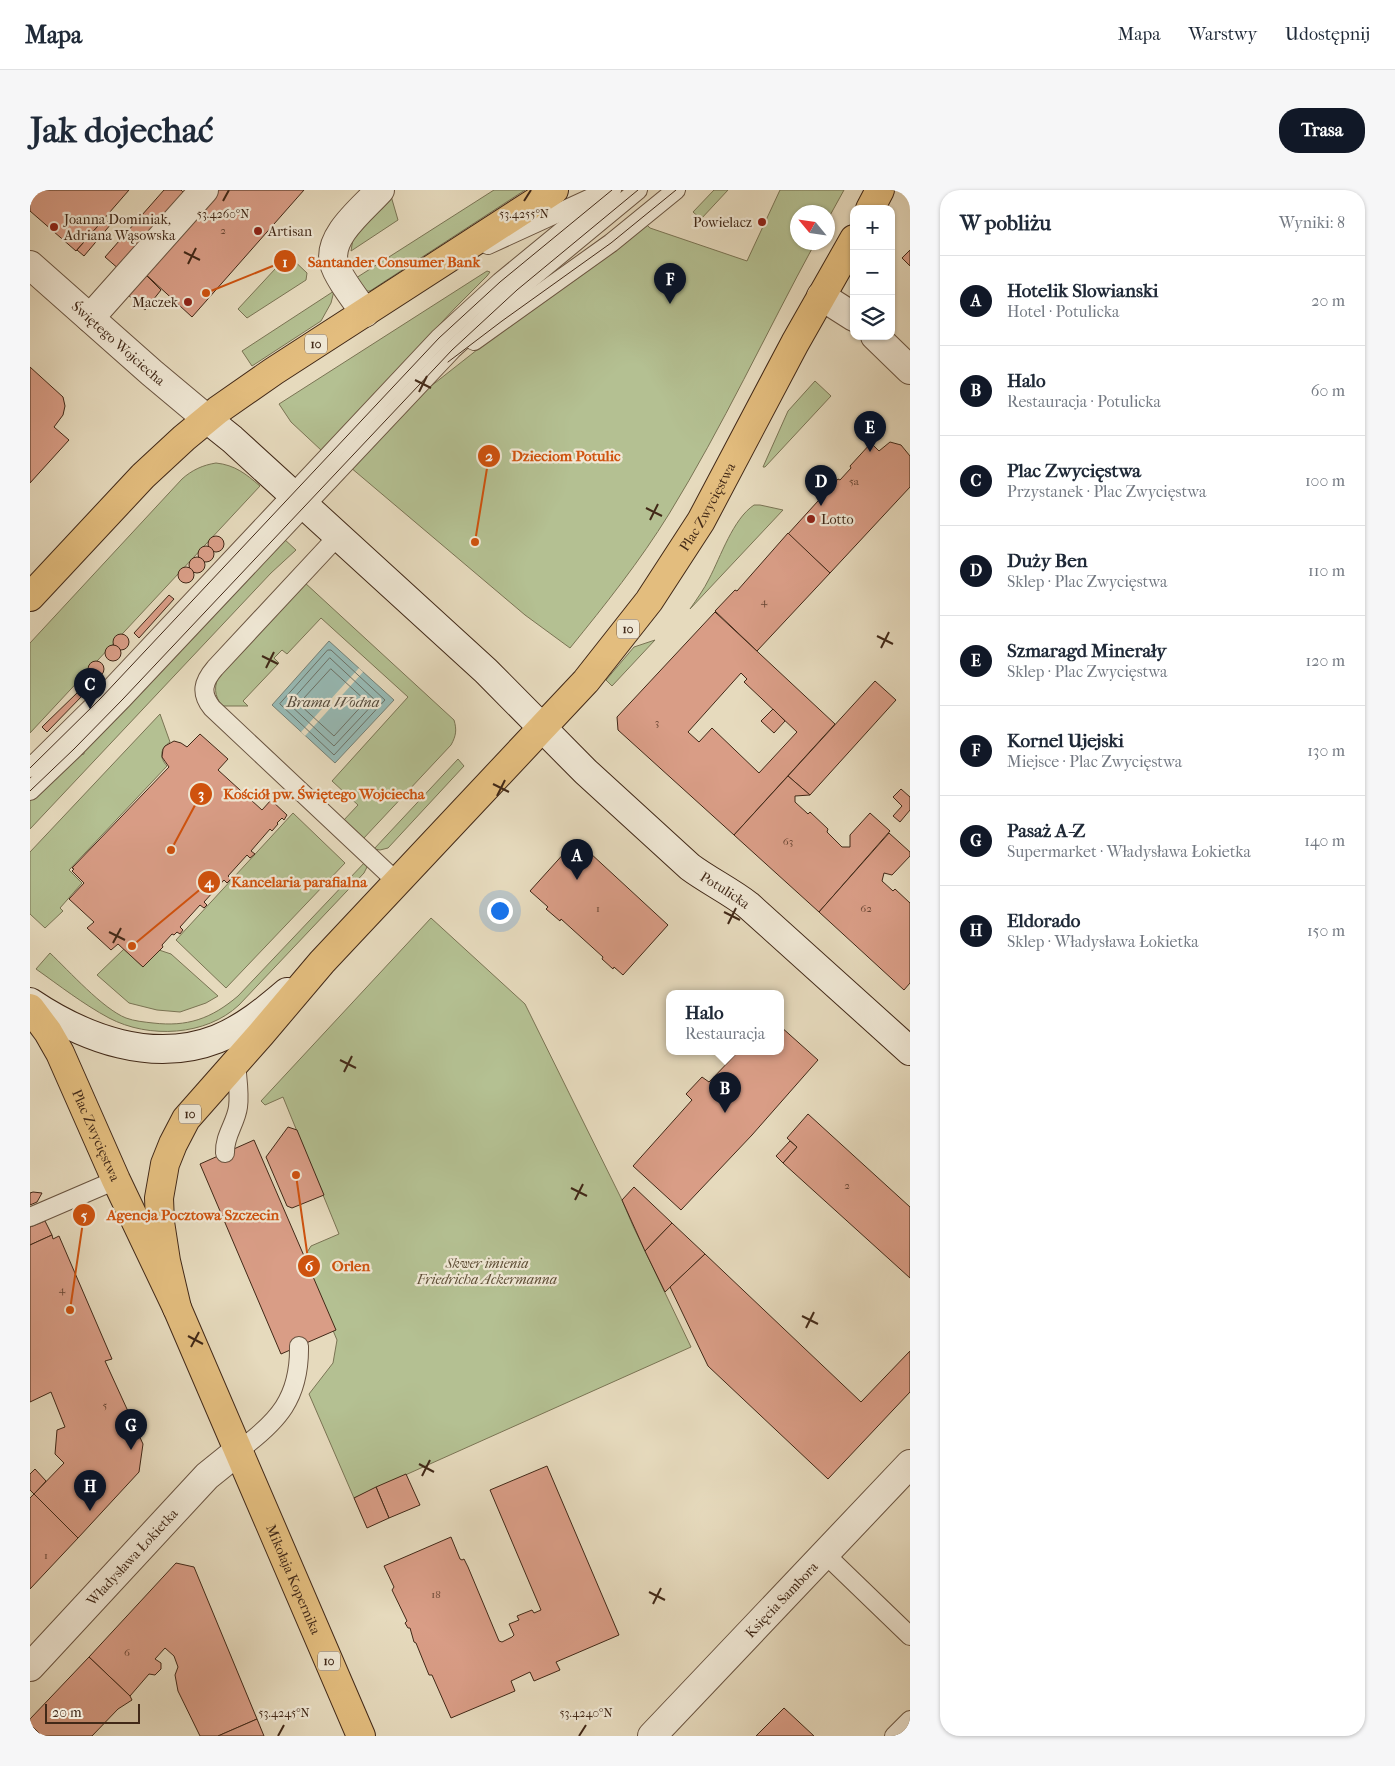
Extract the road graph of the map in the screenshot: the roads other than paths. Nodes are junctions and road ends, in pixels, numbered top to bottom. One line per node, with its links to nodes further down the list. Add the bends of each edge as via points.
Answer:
1 (204, 190): 15 (street)
2 (380, 190): 13 (street, via 340,233 333,255 336,268)
3 (554, 190): 11 (main road, 10)
4 (610, 190): 11 (lane); 20 (lane, via 439,338)
5 (638, 190): 18 (lane, via 489,314)
6 (676, 190): 18 (lane, via 611,243 468,346)
7 (880, 190): 8 (main road)
8 (872, 205)
9 (850, 246): 12 (main road, 10)
10 (30, 265): 15 (street, Świętego Wojciecha)
11 (427, 273): 13 (main road, 10)
12 (822, 296): 14 (street); 23 (main road, Plac Zwycięstwa / 10, via 708,509 670,569 603,661)
13 (365, 313): 19 (main road, 10, via 274,371)
14 (850, 314)
15 (90, 318): 19 (street, Świętego Wojciecha)
16 (879, 340): 17 (street)
17 (910, 370)
18 (404, 399): 20 (lane)
19 (207, 419): 20 (street); 22 (main road, 10, via 143,476)
20 (298, 500): 21 (street); 24 (lane); 25 (lane, via 92,731)
21 (338, 536): 23 (street, via 486,670); 26 (lane, via 212,672 204,684 204,694 212,708)
22 (30, 597)
23 (542, 728): 26 (main road, Plac Zwycięstwa / 10); 30 (street, Potulicka, via 690,867 748,905)
24 (30, 768)
25 (30, 791)
26 (397, 882): 27 (main road, Plac Zwycięstwa / 10)
27 (322, 962): 28 (street, Plac Zwycięstwa, via 245,1025 218,1038 181,1049 150,1049 113,1042 64,1023); 31 (main road, Plac Zwycięstwa / 10)
28 (30, 1002)
29 (30, 1008): 33 (main road, Plac Zwycięstwa / 10, via 60,1053)
30 (910, 1050)
31 (236, 1063): 32 (lane, via 238,1108 225,1142); 35 (main road, Plac Zwycięstwa / 10, via 186,1119 165,1164 159,1198 160,1222)
32 (225, 1153)
33 (116, 1180): 34 (lane); 35 (main road, Plac Zwycięstwa / 10)
34 (30, 1217)
35 (177, 1308): 37 (main road, Mikołaja Kopernika / 10)
36 (299, 1346): 37 (lane, via 297,1379 281,1412)
37 (238, 1451): 41 (street, Władysława Łokietka, via 207,1476); 43 (main road, Mikołaja Kopernika / 10)
38 (910, 1464): 39 (street, Księcia Sambora)
39 (825, 1554): 40 (lane); 44 (street, Księcia Sambora)
40 (910, 1636)
41 (30, 1667)
42 (910, 1720): 45 (lane)
43 (361, 1736)
44 (652, 1736)
45 (894, 1736)

